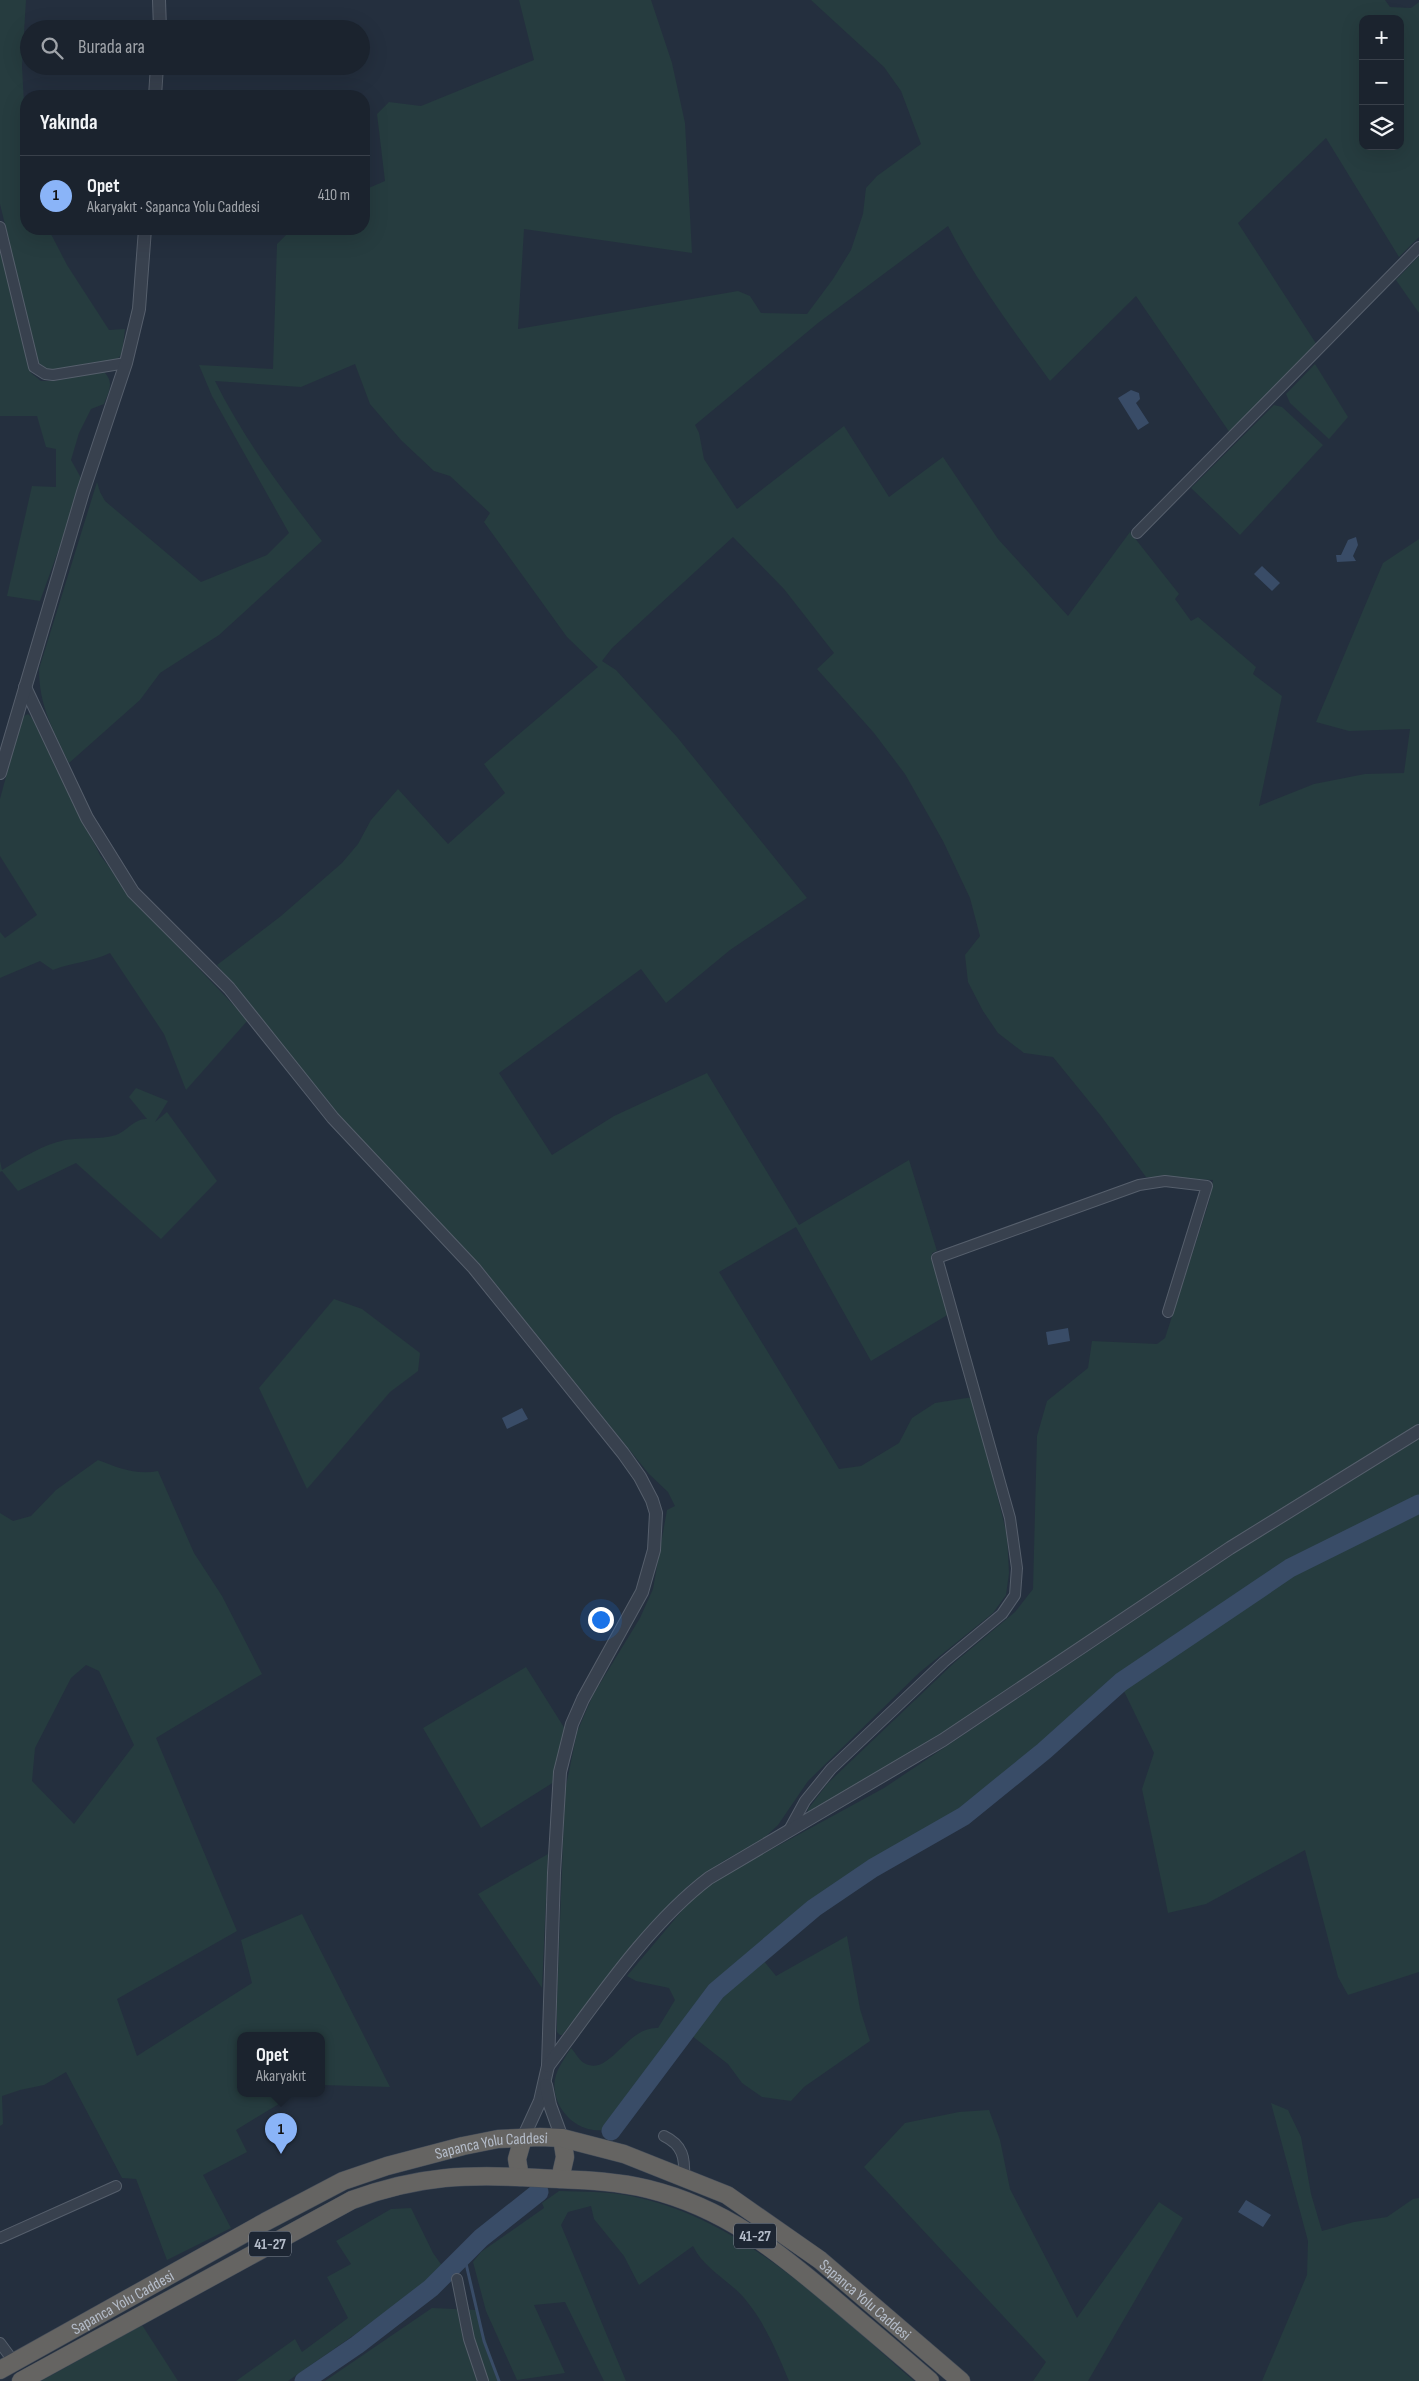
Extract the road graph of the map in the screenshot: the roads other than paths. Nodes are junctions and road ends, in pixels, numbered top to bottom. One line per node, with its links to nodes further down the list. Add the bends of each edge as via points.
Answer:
1 (159, 0): 2 (street)
2 (160, 20)
3 (156, 75): 4 (street)
4 (155, 90)
5 (0, 227): 8 (street, via 34,366 38,371 53,375)
6 (145, 235): 8 (street, via 139,309)
7 (1419, 248): 9 (street)
8 (126, 363): 10 (street, via 83,492)
9 (1137, 533)
10 (25, 687): 11 (street); 15 (street, via 87,818 133,892 229,988 332,1118 474,1268 623,1453 652,1500 656,1528 647,1578 630,1616 582,1699 560,1772)
11 (0, 773)
12 (1168, 1312): 14 (street, via 1207,1186 1165,1181 1139,1185 937,1258 1010,1518 1017,1568 1015,1595 1002,1614 937,1668 831,1769 805,1801)
13 (1419, 1431): 14 (street, via 1230,1548 943,1740)
14 (788, 1832): 15 (street, via 709,1878 679,1904 624,1967)
15 (548, 2066): 16 (street)
16 (545, 2080): 18 (street, via 540,2101); 19 (street)
17 (664, 2136): 21 (street, via 682,2150)
18 (523, 2138): 19 (highway, Sapanca Yolu Caddesi); 20 (highway, via 517,2159); 27 (highway, Sapanca Yolu Caddesi, via 463,2146 343,2181)
19 (562, 2138): 21 (highway, Sapanca Yolu Caddesi, via 624,2154); 22 (highway, via 565,2157)
20 (520, 2177): 22 (highway, Sapanca Yolu Caddesi / 41-27); 28 (highway, Sapanca Yolu Caddesi / 41-27, via 441,2177 384,2188 352,2200)
21 (684, 2177): 31 (highway, Sapanca Yolu Caddesi / 41-27, via 728,2195 820,2260)
22 (560, 2179): 30 (highway, Sapanca Yolu Caddesi / 41-27, via 606,2181 648,2189 704,2209 750,2232)
23 (116, 2186): 24 (street)
24 (0, 2238)
25 (457, 2279): 29 (street, via 469,2339)
26 (0, 2343): 27 (street)
27 (7, 2366)
28 (21, 2381)
29 (483, 2381)
30 (930, 2381)
31 (960, 2381)

